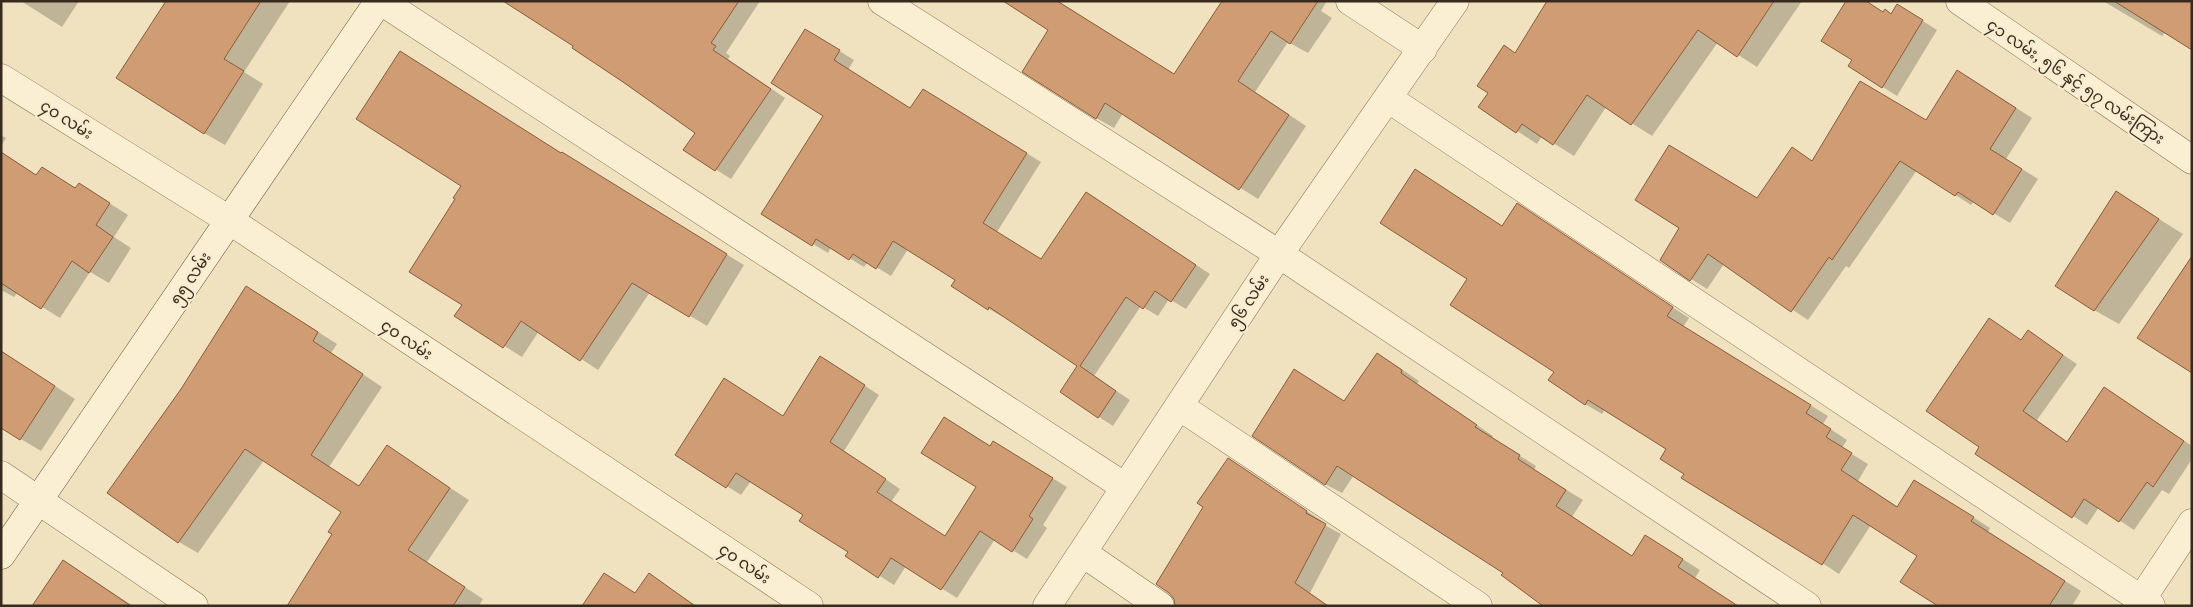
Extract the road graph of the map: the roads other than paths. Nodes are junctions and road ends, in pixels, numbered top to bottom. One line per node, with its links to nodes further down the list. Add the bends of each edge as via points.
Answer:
1 (380, 1): 10 (street, ၅၅ လမ်း); 14 (street)
2 (882, 1): 11 (street)
3 (1350, 1): 6 (street)
4 (1455, 1): 6 (street, ၅၆ လမ်း)
5 (1960, 1): 9 (street, ၄၁ လမ်း, ၅၆ နှင့် ၅၇ လမ်းကြား)
6 (1423, 50): 8 (street, ၅၆ လမ်း)
7 (1, 78): 10 (street, ၄၀ လမ်း)
8 (1389, 99): 11 (street, ၅၆ လမ်း); 19 (street)
9 (2192, 160)
10 (228, 220): 15 (street, ၅၅ လမ်း); 21 (street, ၄၀ လမ်း)
11 (1279, 254): 12 (street, ၅၆ လမ်း); 25 (street)
12 (1179, 406): 14 (street, ၅၆ လမ်း); 24 (street)
13 (1, 474): 15 (street)
14 (1125, 487): 17 (street, ၅၆ လမ်း)
15 (40, 500): 18 (street, ၅၅ လမ်း); 20 (street)
16 (2192, 523): 19 (street)
17 (1082, 553): 22 (street, ၅၆ လမ်း); 23 (street)
18 (1, 555)
19 (2143, 604)
20 (194, 606)
21 (810, 606)
22 (1047, 606)
23 (1160, 606)
24 (1478, 606)
25 (1807, 606)

